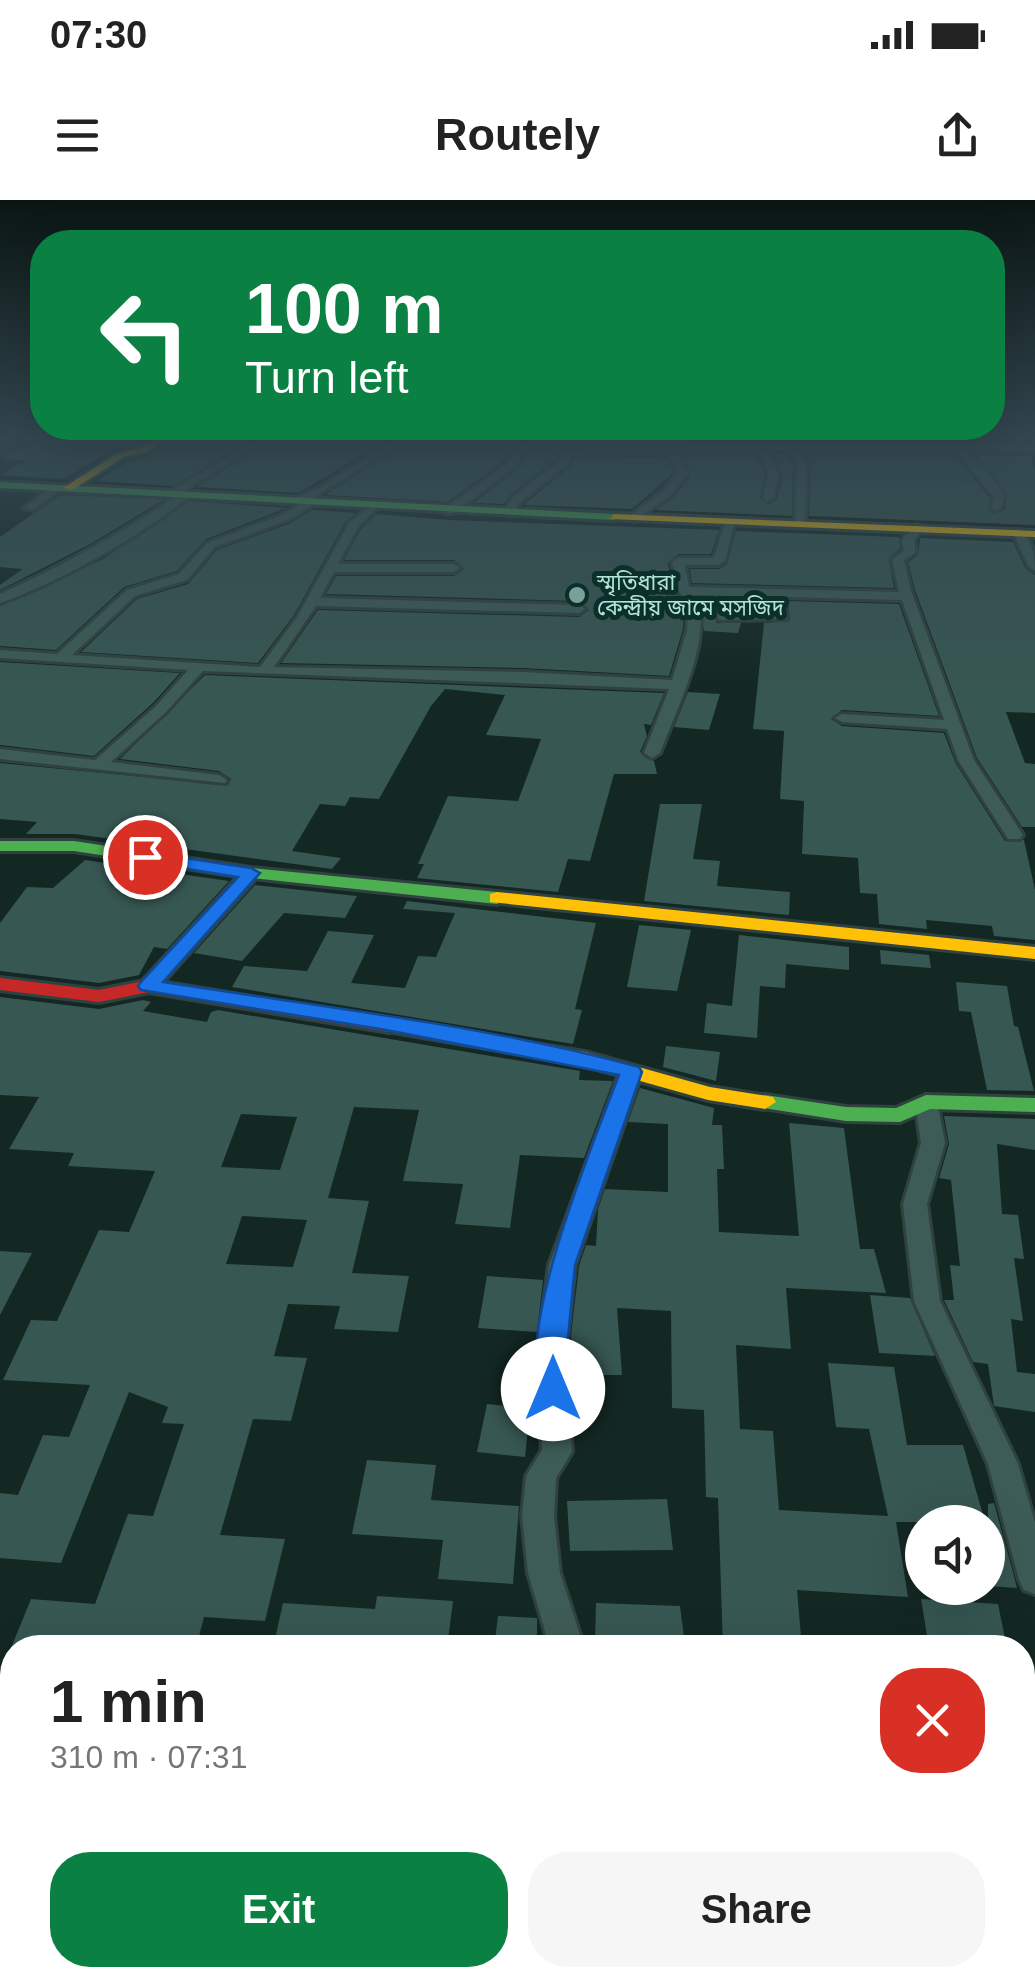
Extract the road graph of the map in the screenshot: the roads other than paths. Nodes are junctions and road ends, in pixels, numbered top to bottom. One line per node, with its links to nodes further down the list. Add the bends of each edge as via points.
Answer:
1 (148, 519): 16 (street)
2 (280, 519): 21 (street, via 211,545 183,577 130,593)
3 (359, 519): 11 (street)
4 (679, 519): 6 (street)
5 (800, 519): 7 (street)
6 (730, 521): 7 (street); 13 (street, via 719,561 678,562)
7 (800, 524): 8 (street)
8 (917, 528): 9 (street); 15 (street, via 908,540 910,552 898,559)
9 (1027, 534): 10 (street)
10 (1035, 567)
11 (328, 568): 12 (street); 17 (street)
12 (454, 568)
13 (688, 592): 14 (street); 24 (street, via 694,630)
14 (776, 594): 15 (street); 19 (street, via 782,616)
15 (907, 596): 26 (street)
16 (0, 599)
17 (312, 602): 18 (street); 23 (street)
18 (579, 609)
19 (723, 616)
20 (0, 654): 21 (street)
21 (59, 660): 22 (street)
22 (200, 667): 23 (street); 29 (street)
23 (264, 671): 24 (street)
24 (678, 684): 27 (street)
25 (842, 718): 26 (street)
26 (952, 725): 31 (street, via 984,794)
27 (652, 753)
28 (0, 754): 29 (street)
29 (100, 764): 30 (street)
30 (219, 780)
31 (1014, 835)
32 (0, 846): 33 (street, via 74,846)
33 (251, 873): 34 (street); 36 (street)
34 (1035, 953)
35 (0, 984): 36 (street, via 99,996)
36 (148, 986): 37 (street, via 386,1023)
37 (631, 1072): 38 (street, via 708,1094 846,1114 900,1115); 41 (street, via 562,1265 552,1358 556,1452 540,1476 538,1516 544,1573)
38 (926, 1102): 39 (street); 40 (street, via 933,1143 915,1204 927,1301 1003,1464)
39 (1035, 1105)
40 (1035, 1580)
41 (563, 1635)

